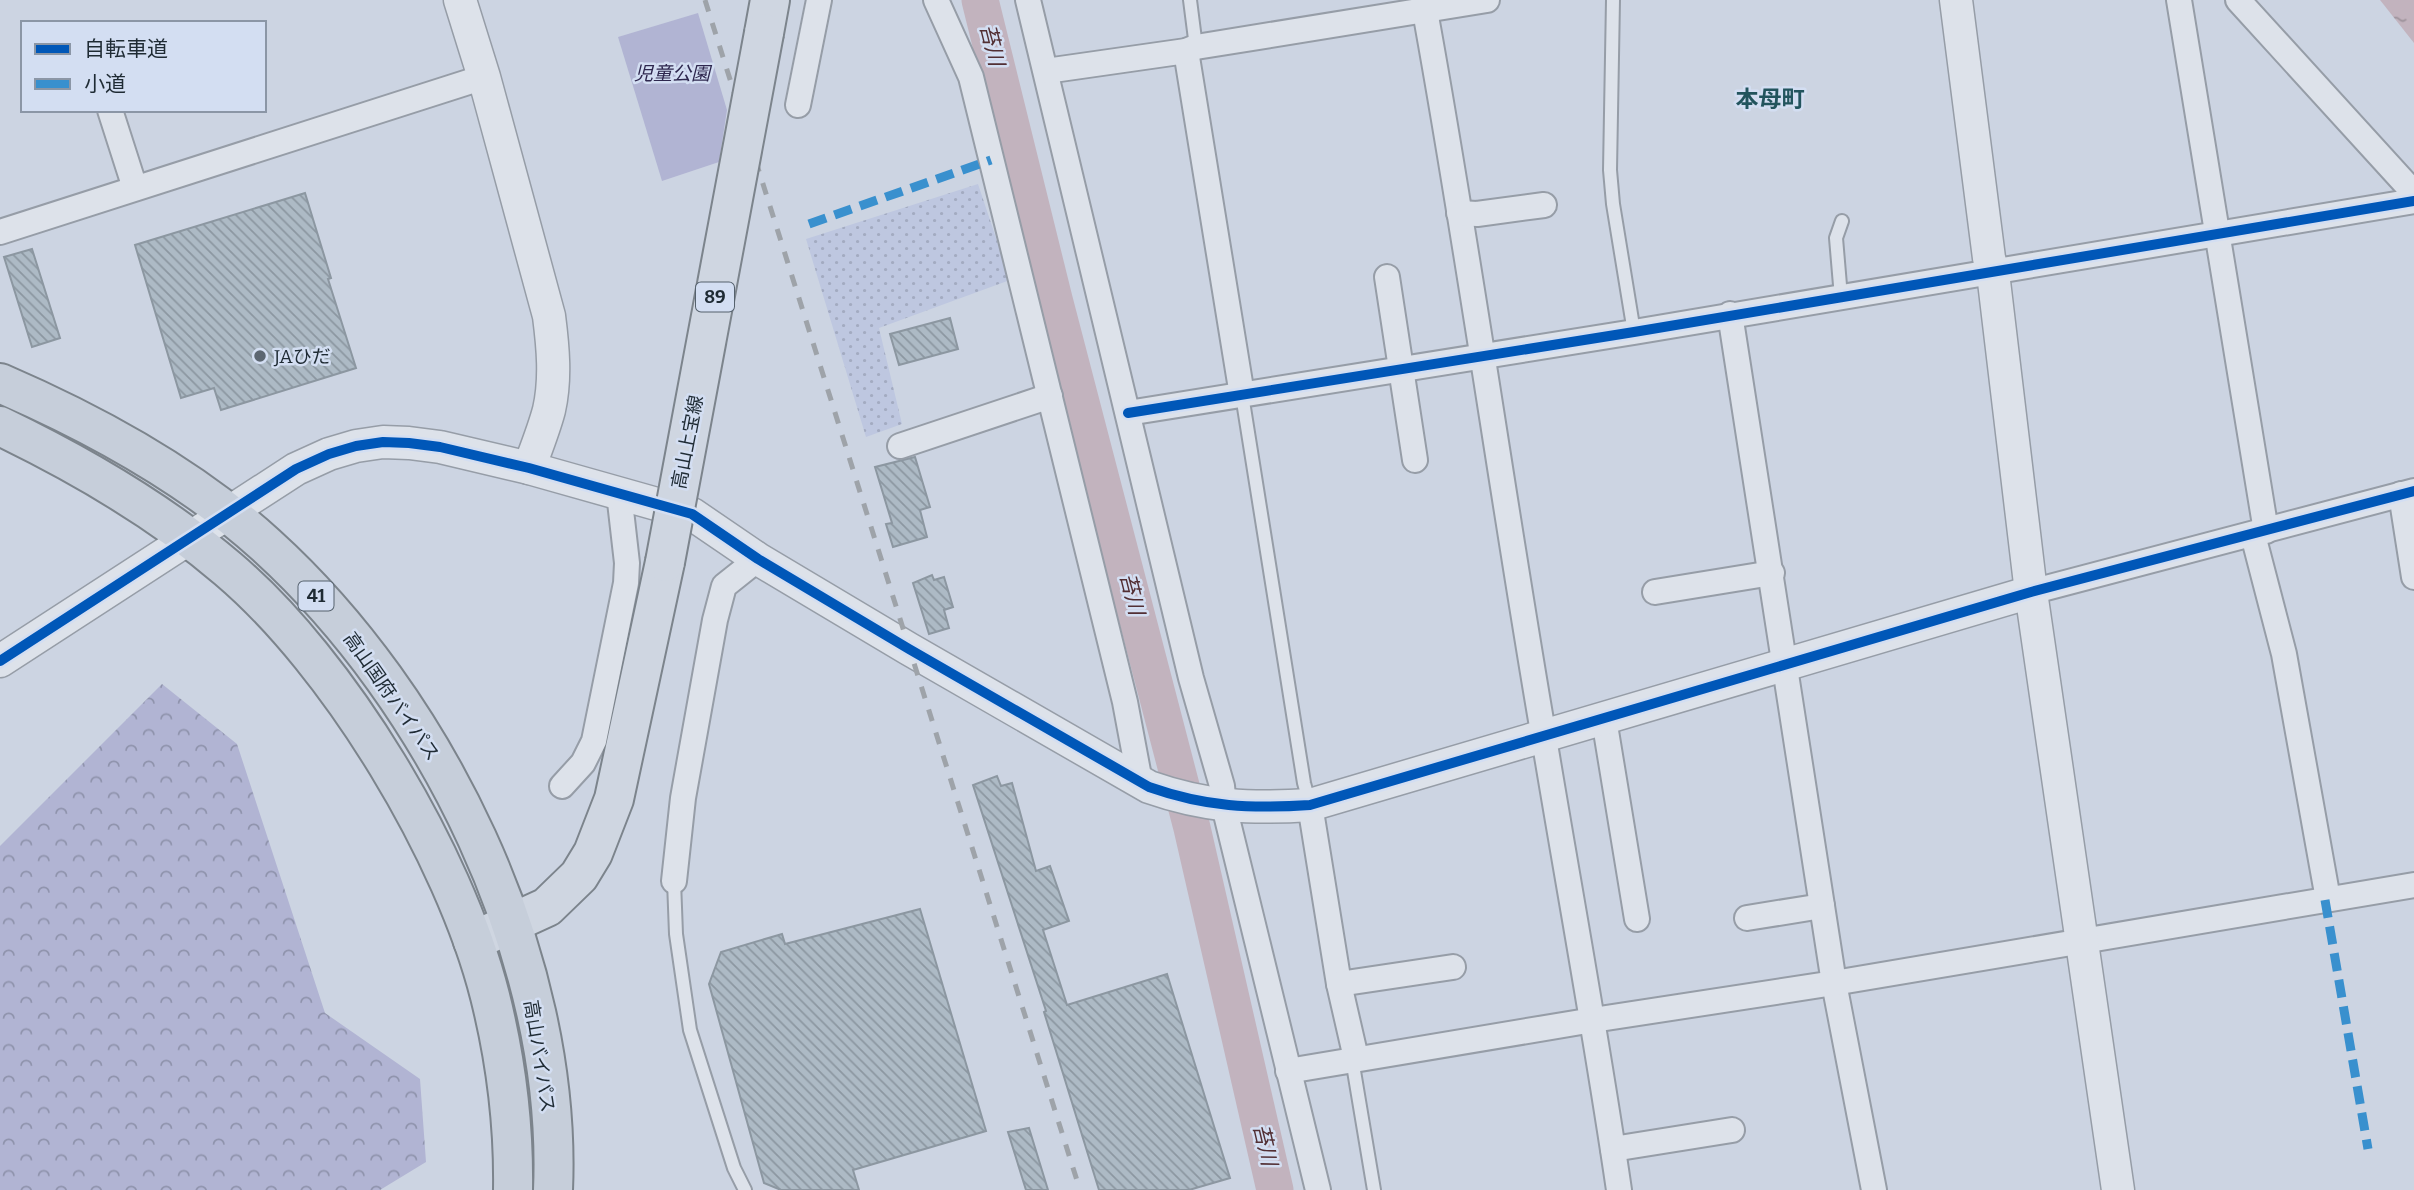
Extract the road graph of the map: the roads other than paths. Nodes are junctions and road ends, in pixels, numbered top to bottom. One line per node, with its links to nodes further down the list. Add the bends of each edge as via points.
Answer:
1 (460, 0): 16 (street)
2 (770, 0): 67 (main road, 高山上宝線 / 89, bridge, via 665,562 614,799 604,830 579,876 547,907)
3 (819, 0): 18 (street)
4 (936, 0): 17 (street)
5 (954, 0): 17 (street)
6 (1028, 0): 15 (street)
7 (1190, 0): 14 (lane)
8 (1487, 0): 13 (street)
9 (1613, 0): 32 (lane, via 1610,170)
10 (1956, 0): 28 (street)
11 (2179, 0): 27 (street)
12 (2238, 0): 21 (street)
13 (1427, 5): 14 (street); 24 (street)
14 (1191, 49): 15 (street); 36 (street)
15 (1046, 71): 38 (street)
16 (484, 77): 20 (street); 42 (street, via 549,316 553,348 549,411)
17 (971, 77): 37 (street)
18 (798, 105)
19 (111, 112): 20 (street)
20 (135, 188): 26 (street)
21 (2414, 193)
22 (2414, 201): 27 (street)
23 (1544, 205): 24 (street)
24 (1459, 213): 33 (street)
25 (1842, 221): 30 (lane, via 1836,238)
26 (0, 232)
27 (2217, 233): 28 (street); 46 (street)
28 (1993, 273): 30 (street); 52 (street)
29 (1387, 277): 34 (street)
30 (1841, 297): 31 (street)
31 (1730, 314): 32 (street); 49 (street)
32 (1634, 332): 33 (street)
33 (1482, 356): 34 (street); 56 (street)
34 (1402, 369): 36 (street); 41 (street)
35 (0, 383): 45 (highway, 高山国府バイパス / 41, via 93,426)
36 (1242, 395): 38 (street); 60 (lane)
37 (1050, 396): 40 (street); 57 (street)
38 (1128, 413): 59 (street, via 1191,678 1222,786)
39 (0, 426): 47 (highway, 41, via 86,470)
40 (900, 446)
41 (1415, 460)
42 (529, 468): 43 (street); 45 (street, via 409,443 356,446 296,469)
43 (619, 493): 48 (street, via 692,514); 58 (street, via 626,583 594,741 583,763)
44 (2407, 493): 46 (street); 50 (street)
45 (226, 513): 47 (street); 67 (highway, 高山国府バイパス / 41, via 308,587 384,677 449,780)
46 (2259, 533): 52 (street); 63 (street)
47 (189, 537): 53 (street); 69 (highway, 41, via 268,607 336,688 408,802)
48 (758, 559): 57 (street); 61 (street, via 724,586 715,620 683,798)
49 (1772, 573): 51 (street); 54 (street)
50 (2414, 576)
51 (1654, 592)
52 (2031, 592): 54 (street); 68 (street)
53 (0, 661)
54 (1787, 666): 55 (street); 64 (street)
55 (1604, 719): 56 (street); 66 (street)
56 (1543, 737): 60 (street); 73 (street)
57 (1145, 784): 59 (street, via 1175,796)
58 (562, 786)
59 (1221, 805): 60 (street); 75 (street)
60 (1310, 805): 72 (street)
61 (674, 881): 80 (lane, via 676,934 690,1030)
62 (2414, 885): 63 (street)
63 (2328, 899): 68 (street)
64 (1822, 906): 65 (street); 71 (street)
65 (1747, 918)
66 (1637, 919)
67 (511, 924): 69 (main road, 高山上宝線 / 89); 79 (highway, 高山バイパス / 41, via 541,1042 550,1107)
68 (2082, 941): 71 (street); 85 (street)
69 (473, 942): 78 (highway, 高山バイパス / 41, via 501,1048)
70 (1453, 967): 72 (street)
71 (1834, 983): 73 (street); 84 (street)
72 (1339, 984): 74 (street)
73 (1593, 1020): 74 (street); 77 (street)
74 (1354, 1058): 75 (street); 82 (lane)
75 (1288, 1071): 81 (street)
76 (1732, 1130): 77 (street)
77 (1613, 1149): 83 (street)
78 (513, 1190)
79 (553, 1190)
80 (745, 1190)
81 (1318, 1190)
82 (1374, 1190)
83 (1619, 1190)
84 (1874, 1190)
85 (2118, 1190)

